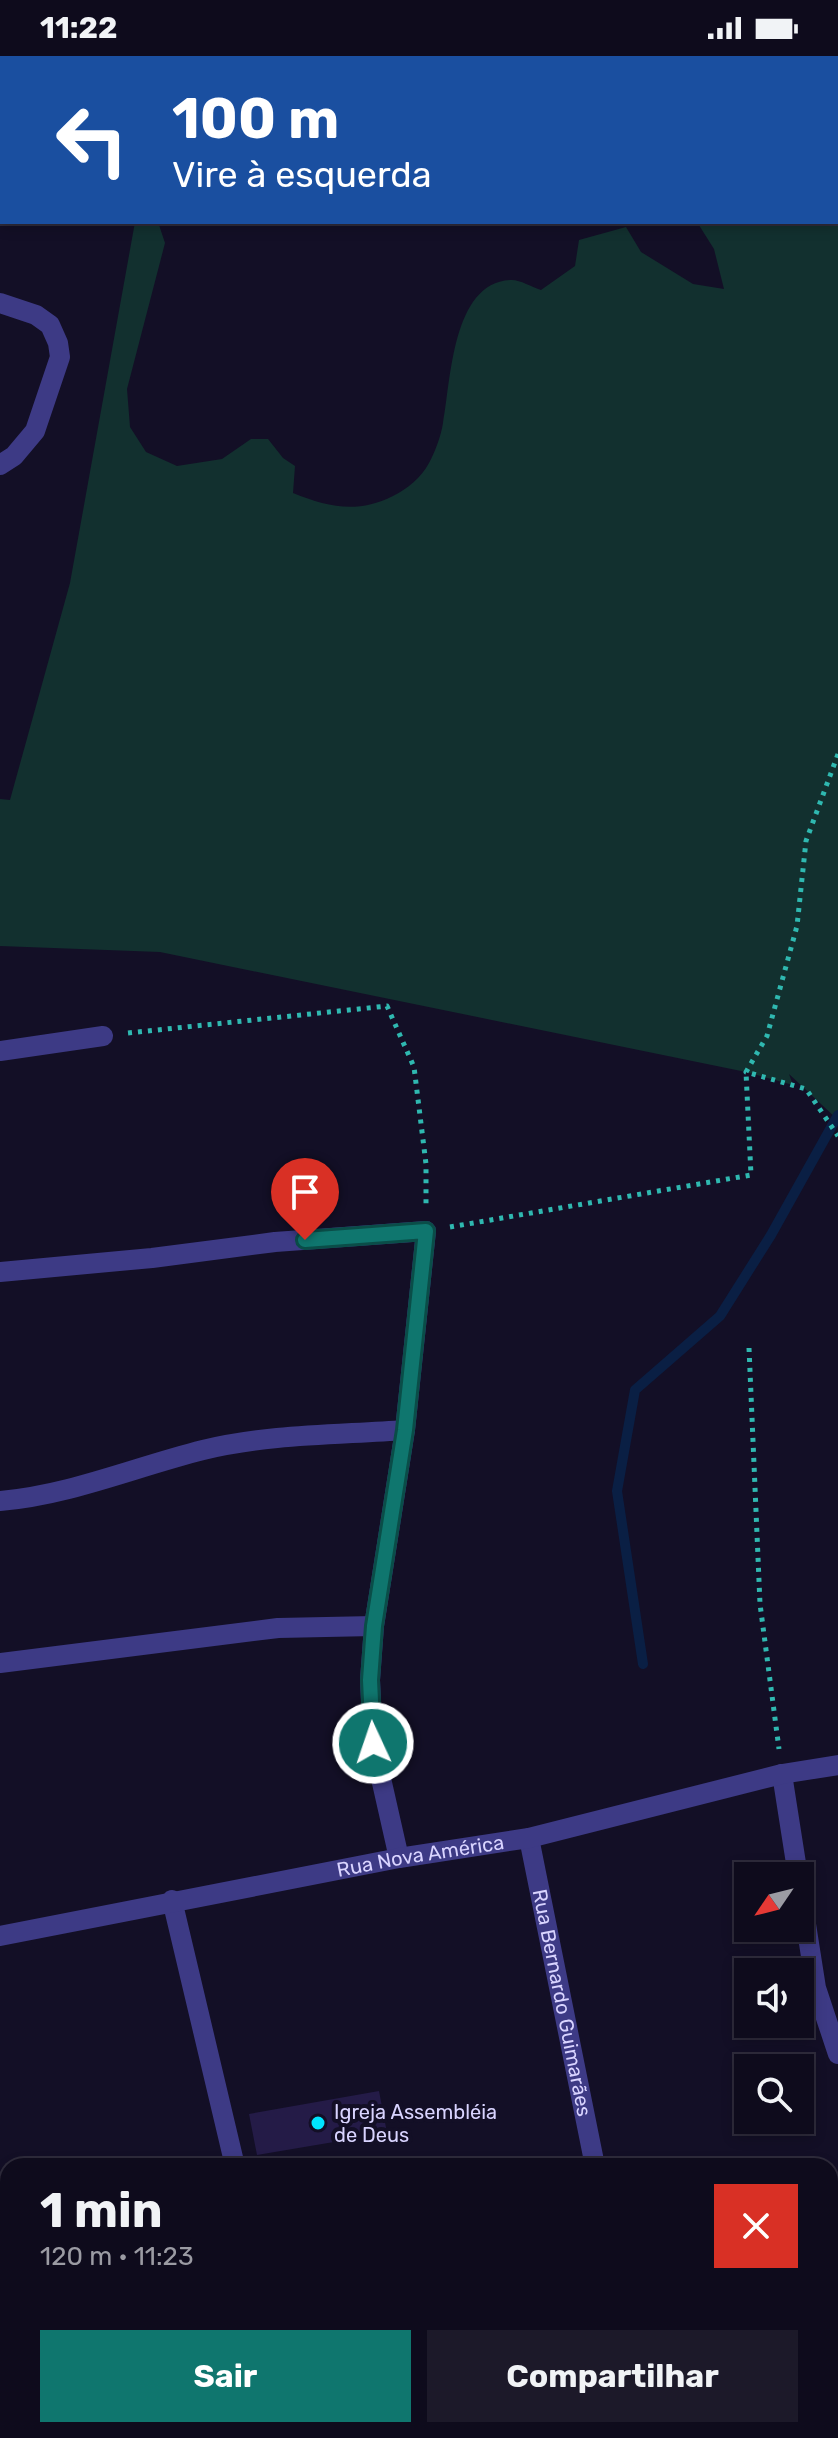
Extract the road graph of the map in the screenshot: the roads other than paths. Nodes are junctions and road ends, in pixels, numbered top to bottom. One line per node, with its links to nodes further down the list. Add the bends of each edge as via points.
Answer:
1 (0, 303): 2 (street, via 50,325 60,357 35,431)
2 (0, 465)
3 (103, 1036): 4 (street)
4 (0, 1051)
5 (0, 1272): 6 (street, via 426,1231)
6 (405, 1430): 7 (street, via 246,1441 32,1498); 8 (street)
7 (0, 1501)
8 (374, 1626): 9 (street, via 278,1628); 13 (street, via 373,1743)
9 (0, 1663)
10 (838, 1765): 11 (street, Rua Nova América)
11 (782, 1774): 12 (street, Rua Nova América); 14 (street)
12 (529, 1838): 13 (street, Rua Nova América); 20 (street, Rua Bernardo Guimarães)
13 (399, 1858): 15 (street, Rua Nova América)
14 (796, 1862)
15 (172, 1900): 16 (street, Rua Nova América); 19 (street)
16 (0, 1936)
17 (809, 1942): 18 (street, via 816,1988)
18 (838, 2054)
19 (233, 2158)
20 (593, 2158)

